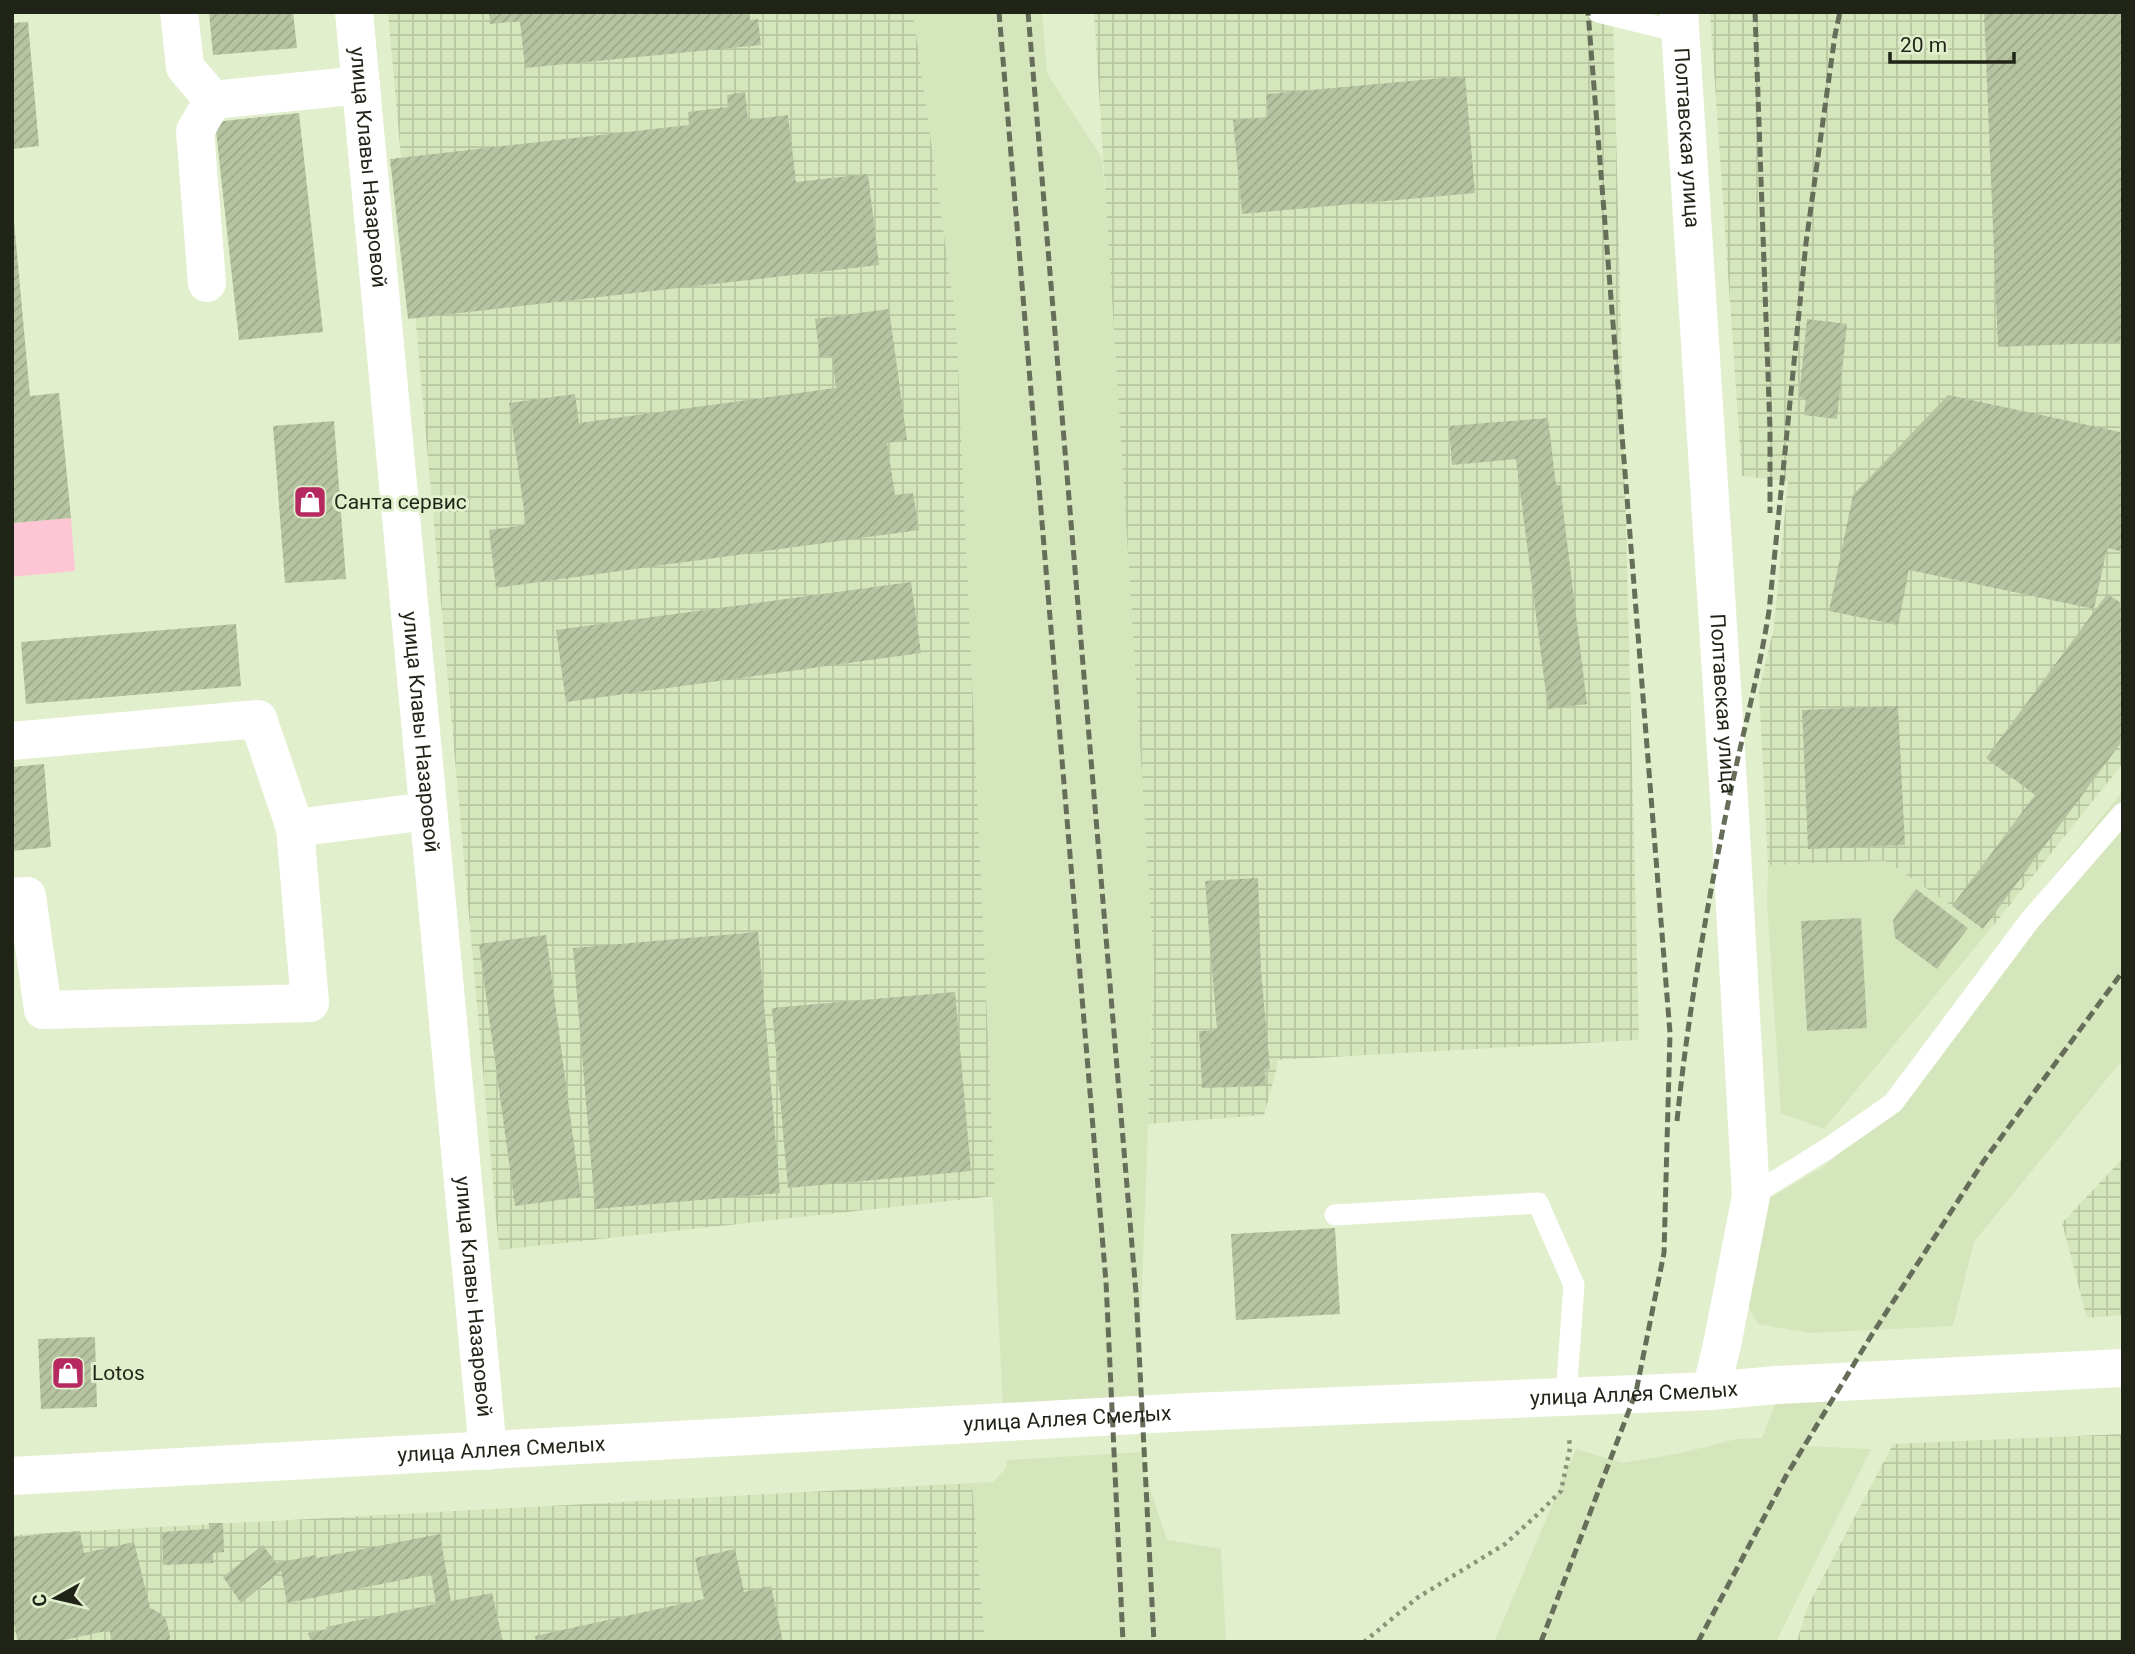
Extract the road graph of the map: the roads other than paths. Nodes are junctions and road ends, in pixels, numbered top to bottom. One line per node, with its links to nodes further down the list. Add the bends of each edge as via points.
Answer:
1 (179, 12): 6 (street, via 185,67)
2 (354, 12): 5 (street, улица Клавы Назаровой)
3 (1598, 12): 4 (lane)
4 (1679, 22): 13 (street, Полтавская улица)
5 (360, 85): 6 (street); 9 (street, улица Клавы Назаровой)
6 (212, 100): 7 (street, via 195,131)
7 (207, 284)
8 (12, 741): 11 (street, via 258,719)
9 (428, 811): 11 (street); 18 (street, улица Клавы Назаровой)
10 (2123, 813): 13 (lane, via 2030,920 1893,1102)
11 (295, 828): 12 (street, via 310,1003 43,1010 27,896)
12 (12, 897)
13 (1751, 1196): 16 (street, Полтавская улица)
14 (1335, 1215): 17 (lane, via 1538,1203 1574,1285)
15 (2123, 1368): 16 (street, улица Аллея Смелых)
16 (1711, 1391): 17 (street, улица Аллея Смелых)
17 (1566, 1396): 18 (street, улица Аллея Смелых)
18 (488, 1451): 19 (street, улица Аллея Смелых)
19 (12, 1476)

